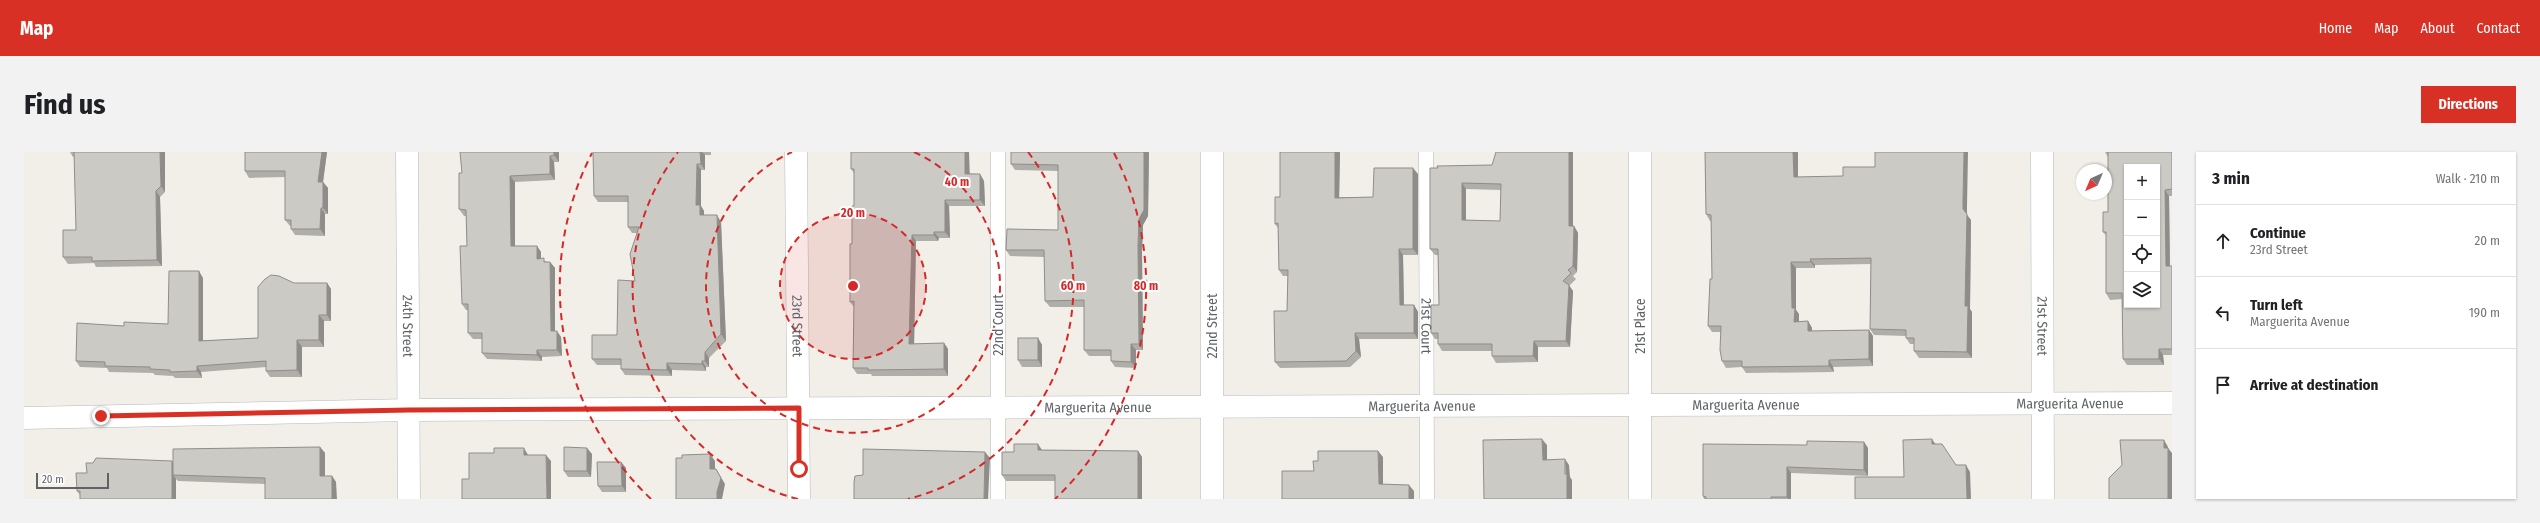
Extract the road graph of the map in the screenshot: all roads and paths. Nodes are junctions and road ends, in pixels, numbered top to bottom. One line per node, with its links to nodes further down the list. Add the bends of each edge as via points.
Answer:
1 (407, 152): 15 (street, 24th Street)
2 (796, 152): 14 (street, 23rd Street)
3 (998, 152): 13 (lane, 22nd Court)
4 (1212, 152): 11 (street, 22nd Street)
5 (1426, 152): 12 (lane, 21st Court)
6 (1640, 152): 10 (street, 21st Place)
7 (2042, 152): 8 (street, 21st Street)
8 (2043, 403): 9 (street, Marguerita Avenue); 10 (street, Marguerita Avenue); 23 (street, 21st Street)
9 (2172, 403)
10 (1640, 405): 12 (street, Marguerita Avenue); 22 (street, 21st Place)
11 (1212, 406): 12 (street, Marguerita Avenue); 13 (street, Marguerita Avenue); 20 (street, 22nd Street)
12 (1427, 406): 21 (lane, 21st Court)
13 (997, 407): 14 (street, Marguerita Avenue); 19 (lane, 22nd Court)
14 (799, 408): 15 (street, Marguerita Avenue); 18 (street, 23rd Street)
15 (409, 410): 16 (street, Marguerita Avenue); 17 (street, 24th Street)
16 (24, 418)
17 (408, 499)
18 (799, 499)
19 (998, 499)
20 (1212, 499)
21 (1427, 499)
22 (1640, 499)
23 (2043, 499)

